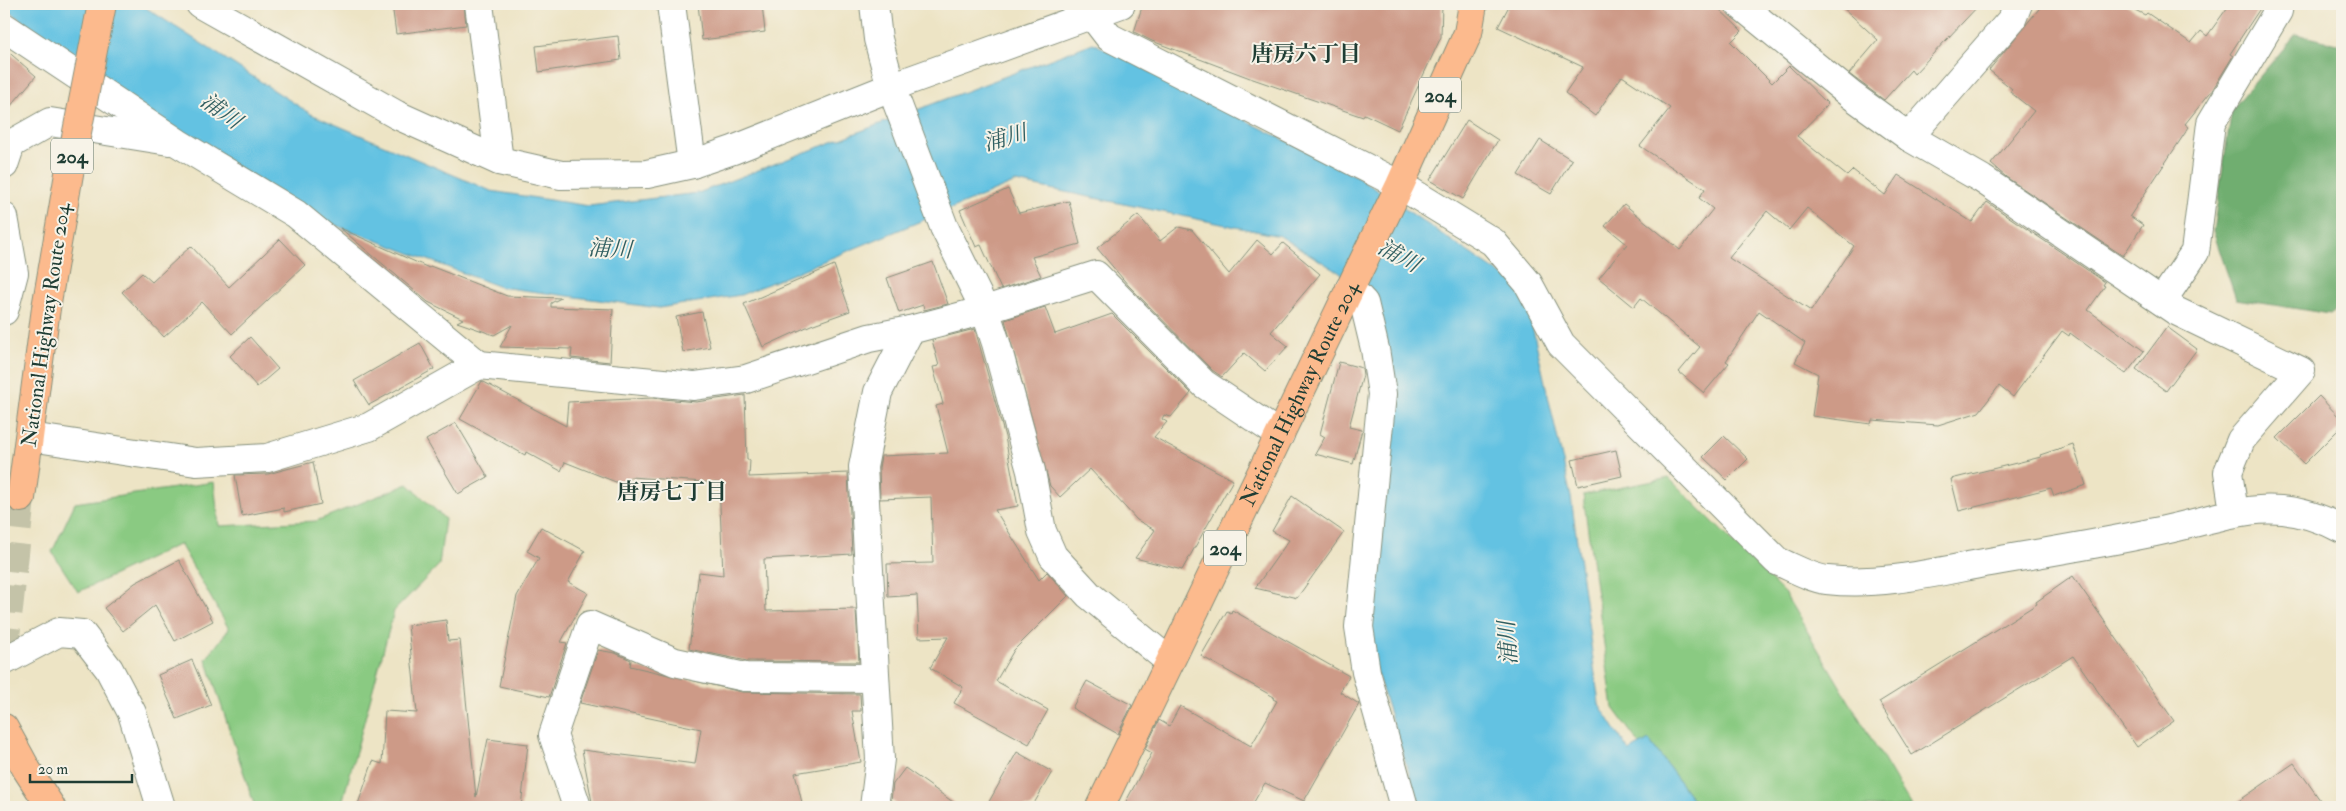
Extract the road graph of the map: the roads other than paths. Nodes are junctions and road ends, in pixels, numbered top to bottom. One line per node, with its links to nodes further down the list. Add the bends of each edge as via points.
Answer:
1 (102, 4): 28 (main road, National Highway Route 204 / 204, bridge, via 46,308)
2 (200, 4): 16 (street, via 397,115)
3 (479, 4): 16 (street)
4 (671, 4): 17 (street)
5 (874, 4): 13 (street, via 878,39)
6 (1121, 4): 11 (street)
7 (1473, 4): 19 (main road, National Highway Route 204 / 204, via 1468,33)
8 (1739, 4): 14 (street, via 1851,95)
9 (2018, 4): 14 (street, via 2012,18)
10 (2279, 4): 22 (street, via 2278,11 2211,123 2195,252)
11 (1090, 9): 13 (street); 19 (street, via 1110,37)
12 (4, 27): 15 (street)
13 (891, 87): 17 (street); 23 (street, via 944,226)
14 (1909, 137): 22 (street, via 1982,179)
15 (178, 143): 18 (street, via 50,122 11,144); 26 (street, via 296,214)
16 (499, 161): 17 (street, via 560,175 647,174)
17 (692, 164)
18 (4, 165)
19 (1400, 185): 21 (main road, National Highway Route 204 / 204); 30 (street, via 1493,242 1528,283 1562,344 1777,561 1824,579 1877,582 2157,532)
20 (4, 218): 24 (street, via 14,273)
21 (1350, 288): 27 (main road, National Highway Route 204 / 204); 41 (street, via 1364,303 1376,349 1382,394 1359,627 1366,672)
22 (2162, 301): 30 (street, via 2300,371 2241,440 2228,472)
23 (985, 310): 25 (street); 27 (street, via 1096,275 1204,384); 33 (street, via 1030,471 1042,530 1053,556 1089,595)
24 (4, 311)
25 (910, 330): 26 (street, via 869,338 746,379 694,386); 34 (street, via 878,392 863,467)
26 (479, 365): 28 (street, via 369,427 267,458 196,462)
27 (1280, 435): 33 (main road, National Highway Route 204 / 204)
28 (30, 437): 29 (main road, National Highway Route 204 / 204)
29 (21, 498)
30 (2234, 512): 31 (street, via 2268,508 2291,510 2322,518)
31 (2342, 528)
32 (4, 661): 38 (street, via 59,632 82,634 110,669 132,714)
33 (1169, 661): 40 (main road, National Highway Route 204 / 204)
34 (874, 678): 36 (street, via 880,759); 39 (street, via 745,677 675,662 590,625 553,735)
35 (4, 728): 37 (main road)
36 (871, 806)
37 (51, 807)
38 (161, 807)
39 (577, 807)
40 (1100, 807)
41 (1404, 807)

